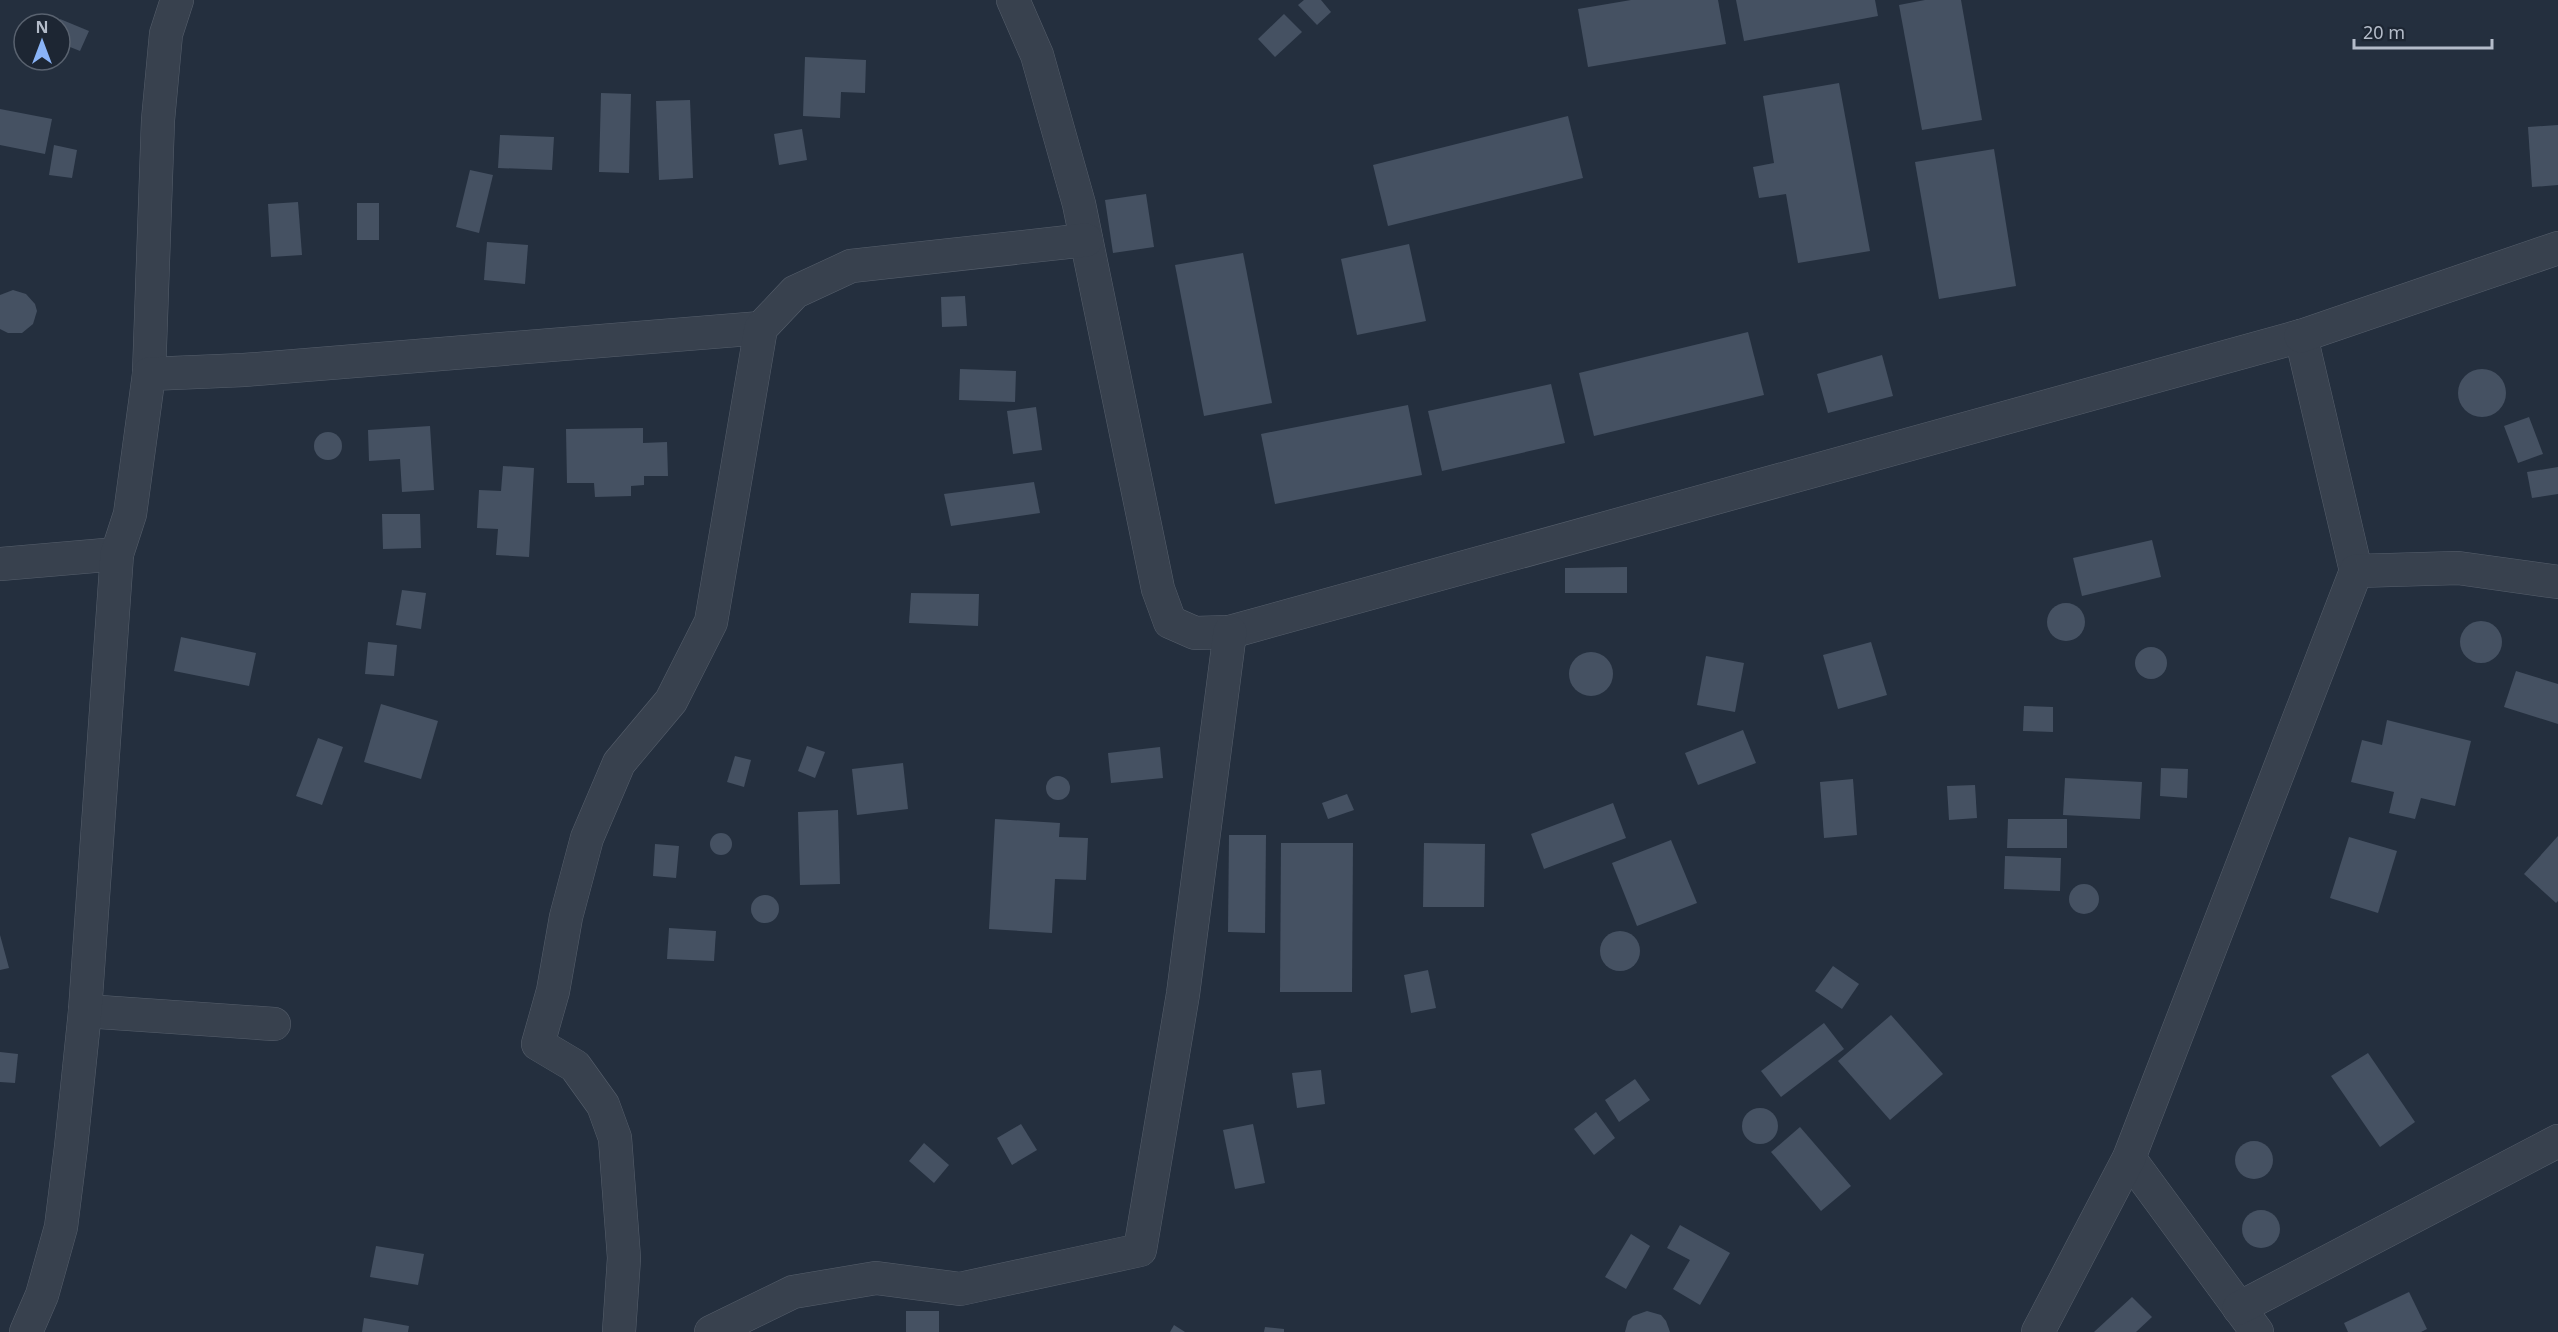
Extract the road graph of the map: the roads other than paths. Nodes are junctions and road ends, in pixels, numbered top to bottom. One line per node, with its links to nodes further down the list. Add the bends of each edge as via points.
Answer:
1 (177, 0): 7 (street, via 166,34 158,120)
2 (1013, 0): 3 (street, via 1037,55)
3 (1086, 240): 5 (street, via 851,266 795,292); 12 (street, via 1158,589 1170,622 1195,633)
4 (2558, 248): 6 (street)
5 (760, 328): 7 (street, via 244,370); 19 (street, via 711,622 671,700 619,763 587,838 538,1044 575,1066 603,1105 615,1138 624,1258)
6 (2301, 336): 10 (street); 12 (street)
7 (149, 374): 8 (street, via 130,514)
8 (117, 554): 9 (street); 13 (street)
9 (0, 564)
10 (2356, 571): 11 (street, via 2458,568); 16 (street)
11 (2558, 582)
12 (1230, 632): 20 (street, via 1183,994 1140,1250 960,1289 876,1278 793,1292)
13 (85, 1011): 14 (street); 18 (street, via 61,1227 42,1295)
14 (274, 1024)
15 (2558, 1141): 17 (street)
16 (2129, 1158): 17 (street); 21 (street)
17 (2248, 1320)
18 (26, 1332)
19 (619, 1332)
20 (711, 1332)
21 (2038, 1332)

